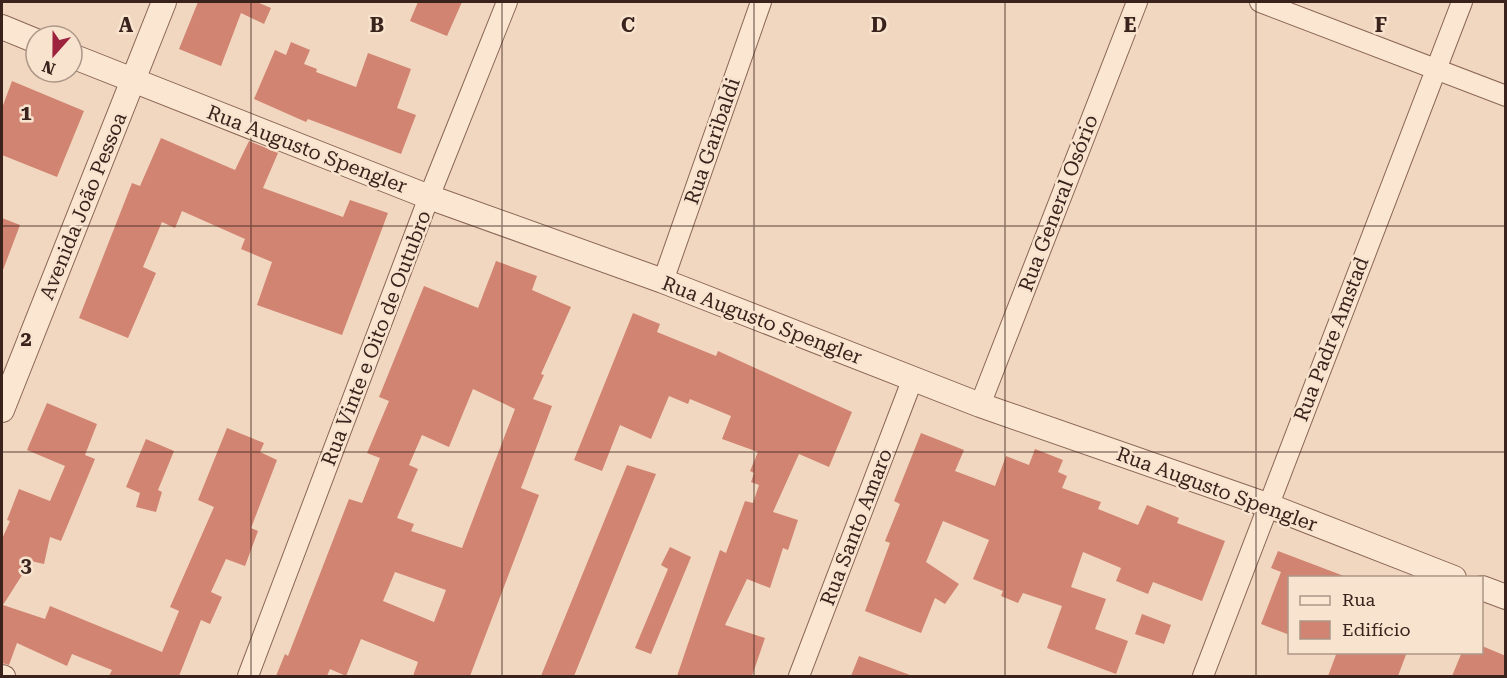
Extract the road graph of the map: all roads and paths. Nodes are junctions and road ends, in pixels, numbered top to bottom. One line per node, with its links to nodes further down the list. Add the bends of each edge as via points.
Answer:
1 (164, 2): 11 (street, Avenida João Pessoa)
2 (507, 2): 13 (street, Rua Vinte e Oito de Outubro)
3 (761, 2): 14 (street, Rua Garibaldi)
4 (1137, 2): 16 (street, Rua General Osório)
5 (1260, 2): 10 (street)
6 (1462, 2): 10 (street, Rua Padre Amstad)
7 (2, 27): 8 (street)
8 (24, 36)
9 (84, 61): 11 (street, Rua Augusto Spengler)
10 (1435, 71): 12 (street); 18 (street, Rua Padre Amstad)
11 (133, 80): 13 (street, Rua Augusto Spengler); 17 (street, Avenida João Pessoa)
12 (1506, 96)
13 (429, 197): 14 (street, Rua Augusto Spengler); 22 (street, Rua Vinte e Oito de Outubro)
14 (663, 281): 15 (street, Rua Augusto Spengler)
15 (913, 378): 16 (street, Rua Augusto Spengler); 23 (street, Rua Santo Amaro)
16 (980, 405): 18 (street, Rua Augusto Spengler)
17 (2, 410)
18 (1267, 505): 19 (street, Rua Augusto Spengler); 24 (street, Rua Padre Amstad)
19 (1449, 576)
20 (1483, 588): 21 (street)
21 (1506, 597)
22 (248, 676)
23 (799, 676)
24 (1203, 676)

